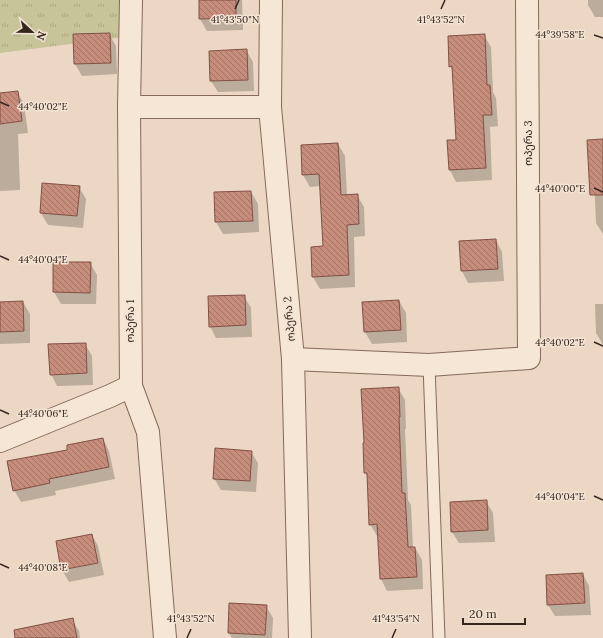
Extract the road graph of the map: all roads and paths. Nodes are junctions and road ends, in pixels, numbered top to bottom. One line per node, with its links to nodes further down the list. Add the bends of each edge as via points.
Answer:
1 (131, 0): 4 (street, ოპერა 1)
2 (271, 0): 5 (street, ოპერა 2)
3 (527, 0): 7 (street, ოპერა 3, via 529,358)
4 (129, 107): 5 (street); 8 (street, ოპერა 1)
5 (270, 108): 6 (street, ოპერა 2)
6 (293, 359): 7 (street); 11 (street, ოპერა 2)
7 (429, 365): 12 (lane)
8 (131, 386): 9 (street); 10 (street, ოპერა 1, via 148,432)
9 (2, 436)
10 (165, 638)
11 (300, 638)
12 (439, 638)

